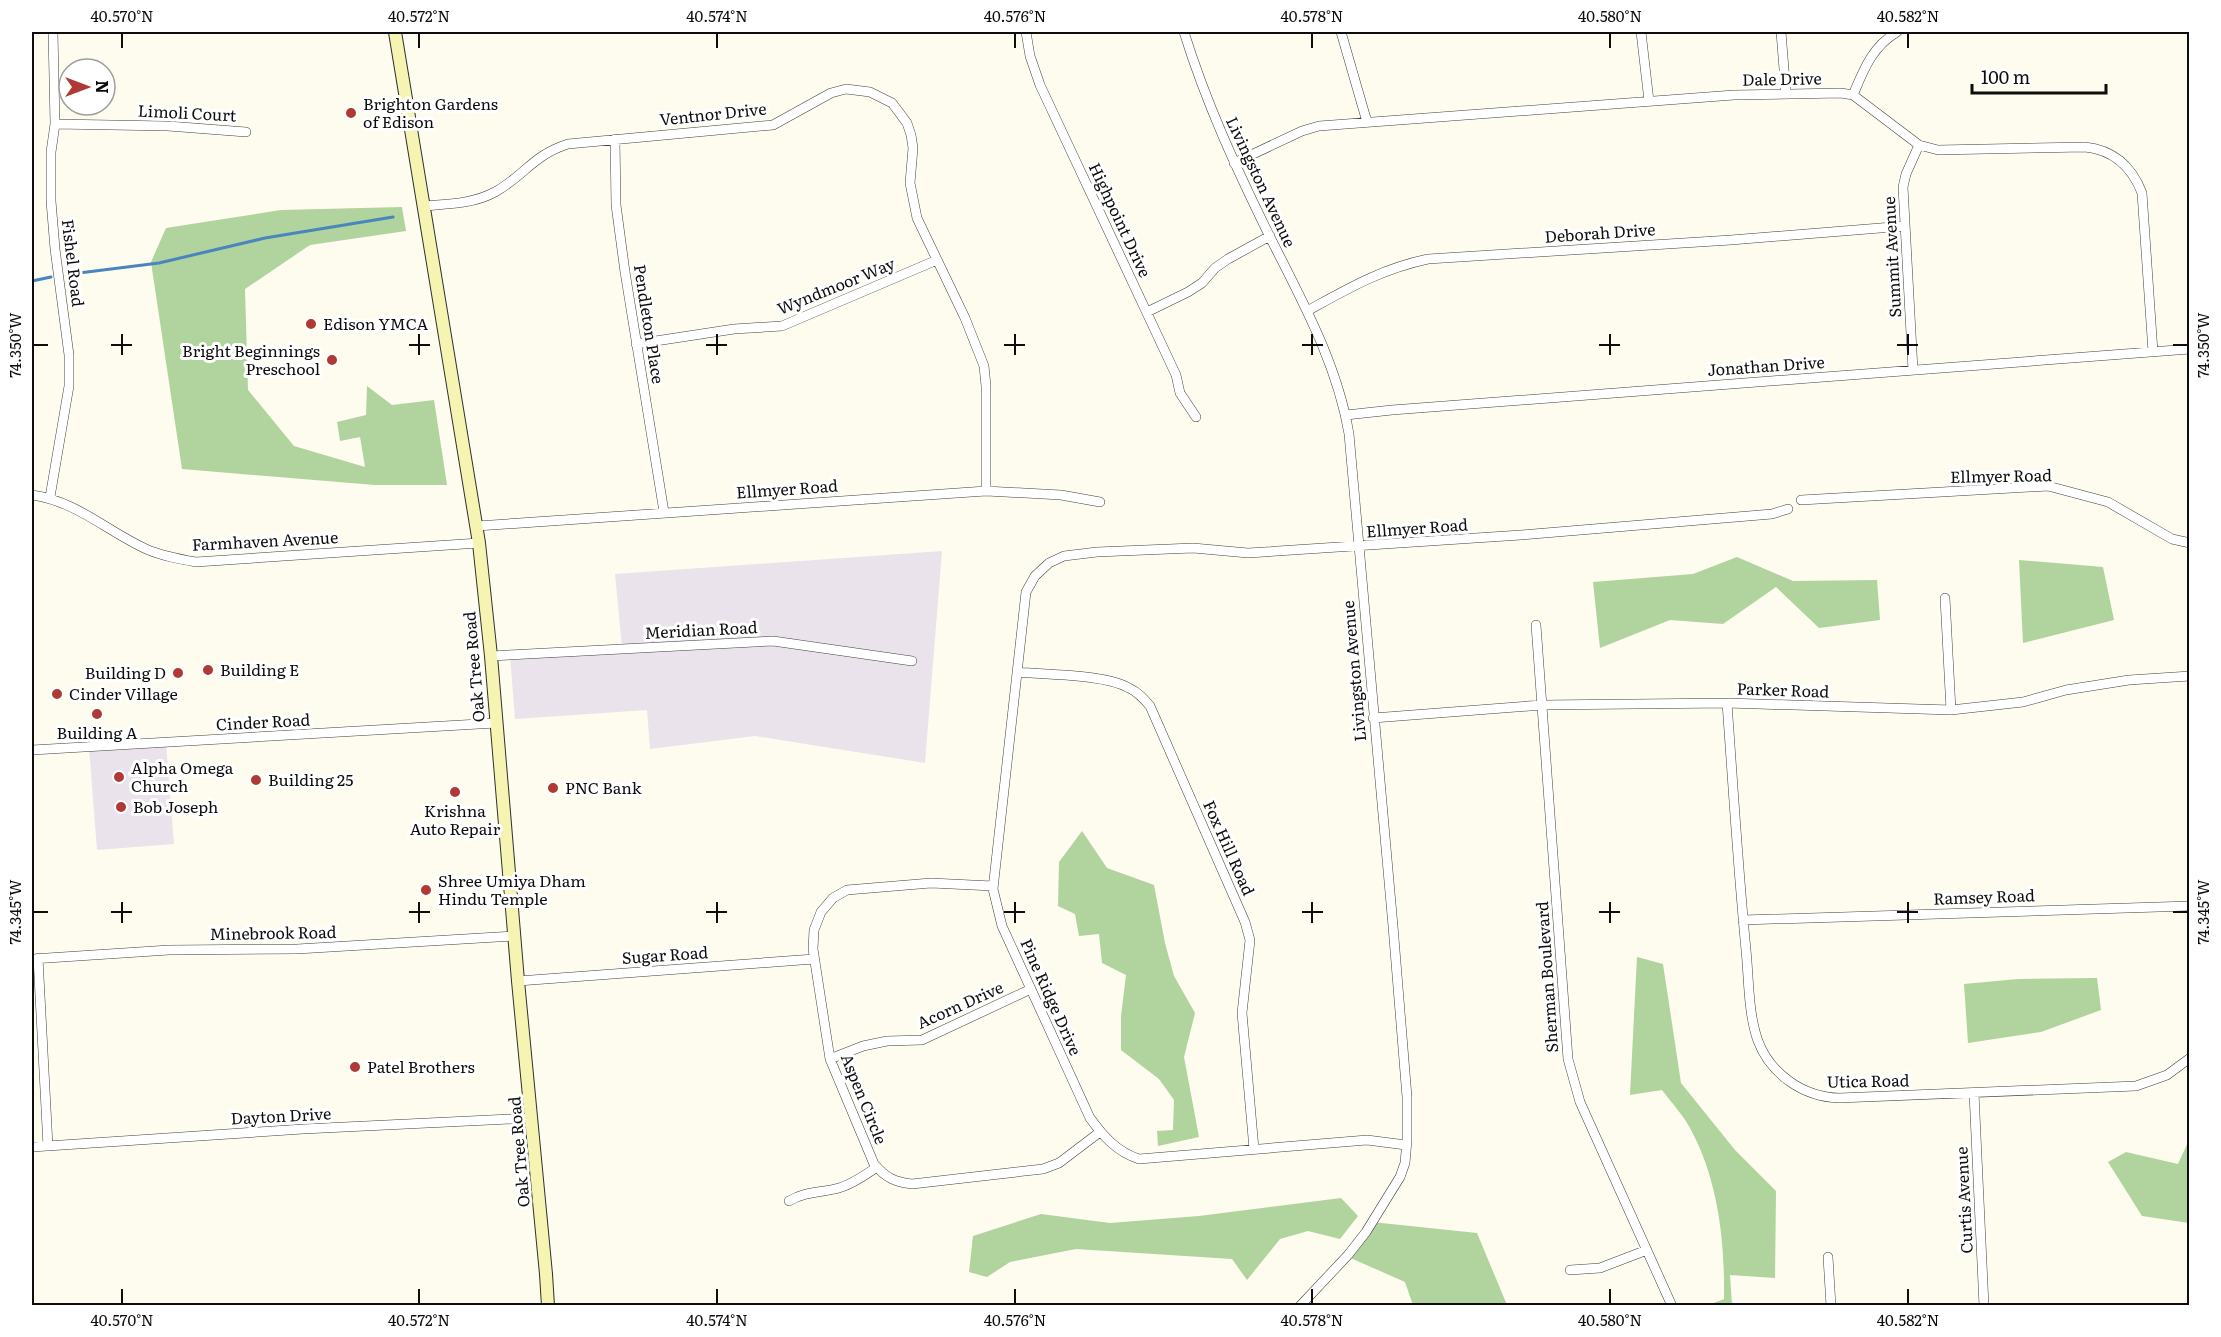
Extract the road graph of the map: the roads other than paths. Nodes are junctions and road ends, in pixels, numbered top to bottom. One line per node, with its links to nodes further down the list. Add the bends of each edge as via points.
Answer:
1 (52, 32): 13 (street, Fishel Road)
2 (395, 32): 18 (main road, Oak Tree Road)
3 (1026, 32): 23 (street, Highpoint Drive, via 1040,85)
4 (1184, 32): 17 (street, Livingston Avenue)
5 (1341, 32): 12 (street)
6 (1641, 32): 11 (street)
7 (1782, 32): 9 (street)
8 (1897, 32): 10 (street, via 1878,45)
9 (1786, 94): 10 (street, Dale Drive); 11 (street, Dale Drive)
10 (1853, 95): 16 (street)
11 (1649, 101): 12 (street, Dale Drive)
12 (1367, 122): 17 (street, Dale Drive, via 1302,131)
13 (55, 124): 14 (street, Limoli Court); 32 (street, Fishel Road, via 51,201 69,386)
14 (246, 132)
15 (615, 139): 18 (street, Ventnor Drive, via 552,149 495,192 458,203); 21 (street, Ventnor Drive, via 773,125 831,93 846,89 870,92 892,104 907,123 913,147 910,183 914,207); 24 (street, Pendleton Place, via 616,206)
16 (1919, 145): 19 (street, Summit Avenue, via 1904,180); 26 (street, via 1938,150 2085,147 2104,151 2121,161 2142,194)
17 (1234, 163): 20 (street, Livingston Avenue)
18 (423, 206): 37 (main road, Oak Tree Road)
19 (1905, 226): 22 (street, Deborah Drive, via 1428,259 1366,278); 27 (street, Summit Avenue)
20 (1270, 236): 22 (street, Livingston Avenue); 23 (street, via 1227,259 1188,292)
21 (937, 260): 24 (street, Wyndmoor Way, via 782,326); 30 (street, Ventnor Drive, via 984,366)
22 (1307, 311): 28 (street, Livingston Avenue, via 1332,368)
23 (1147, 312): 29 (street, Highpoint Drive, via 1176,375 1180,393)
24 (636, 344): 36 (street, Pendleton Place)
25 (2190, 349): 26 (street, Jonathan Drive)
26 (2153, 352): 27 (street, Jonathan Drive)
27 (1913, 370): 28 (street, Jonathan Drive)
28 (1346, 415): 40 (street, Livingston Avenue)
29 (1196, 417)
30 (986, 491): 34 (street, Ellmyer Road, via 1061,495); 36 (street, Ellmyer Road)
31 (32, 495): 32 (street, Farmhaven Avenue)
32 (50, 497): 38 (street, Farmhaven Avenue, via 158,554 196,562)
33 (1801, 500): 39 (street, Ellmyer Road, via 2048,486 2108,502 2172,539)
34 (1100, 502)
35 (1788, 509): 40 (street, Ellmyer Road, via 1772,514)
36 (664, 512): 37 (street, Ellmyer Road)
37 (477, 526): 38 (main road, Oak Tree Road)
38 (479, 543): 44 (main road, Oak Tree Road)
39 (2190, 543)
40 (1358, 547): 41 (street, Ellmyer Road, via 1248,553 1193,548 1132,550 1064,556); 51 (street, Livingston Avenue)
41 (1049, 563): 46 (street, Pine Ridge Drive, via 1026,592)
42 (1945, 598): 50 (street)
43 (1536, 625): 49 (street, Sherman Boulevard)
44 (491, 656): 45 (street, Meridian Road, via 773,641); 52 (main road, Oak Tree Road)
45 (912, 661)
46 (1017, 672): 54 (street, Pine Ridge Drive); 70 (street, Fox Hill Road, via 1106,680 1127,686 1150,706 1250,940 1242,1013)
47 (2190, 676): 50 (street, Parker Road, via 2129,680 2066,690 2023,702)
48 (1727, 703): 49 (street, Parker Road); 50 (street, Parker Road); 56 (street, Utica Road)
49 (1542, 705): 51 (street, Parker Road); 73 (street, Sherman Boulevard, via 1568,1059 1580,1102)
50 (1951, 710)
51 (1373, 718): 67 (street, Livingston Avenue, via 1407,1097)
52 (496, 723): 53 (street, Cinder Road); 57 (main road, Oak Tree Road)
53 (32, 750)
54 (993, 886): 59 (street, Aspen Circle, via 932,883 847,890 821,912 814,930); 61 (street, Pine Ridge Drive, via 1002,926)
55 (2190, 906): 56 (street, Ramsey Road)
56 (1743, 920): 64 (street, Utica Road, via 1759,1042 1768,1060 1795,1086 1823,1098)
57 (514, 936): 58 (street, Minebrook Road, via 297,949 169,950); 60 (main road, Oak Tree Road)
58 (35, 958): 68 (street)
59 (814, 959): 60 (street, Sugar Road); 63 (street, Aspen Circle)
60 (518, 981): 65 (main road, Oak Tree Road)
61 (1031, 989): 63 (street, Acorn Drive, via 922,1040 886,1041); 66 (street, Pine Ridge Drive)
62 (2190, 1058): 64 (street, Utica Road, via 2167,1075 2136,1086)
63 (830, 1059): 71 (street, Aspen Circle)
64 (1974, 1093): 80 (street, Curtis Avenue)
65 (532, 1118): 68 (street, Dayton Drive); 76 (main road, Oak Tree Road)
66 (1100, 1132): 70 (street, Pine Ridge Drive, via 1139,1159); 71 (street, Aspen Circle, via 1059,1163 1043,1169 912,1184 899,1183)
67 (1406, 1145): 70 (street, Pine Ridge Drive, via 1366,1140); 77 (street, Livingston Avenue, via 1400,1177 1366,1232)
68 (48, 1146): 69 (street, Dayton Drive)
69 (32, 1147)
70 (1254, 1149)
71 (877, 1167): 72 (street, via 853,1183 801,1194)
72 (789, 1201)
73 (1647, 1250): 75 (street, via 1600,1268); 78 (street, Sherman Boulevard)
74 (1828, 1257): 79 (street)
75 (1570, 1270)
76 (548, 1305)
77 (1300, 1305)
78 (1672, 1305)
79 (1832, 1305)
80 (1984, 1305)

